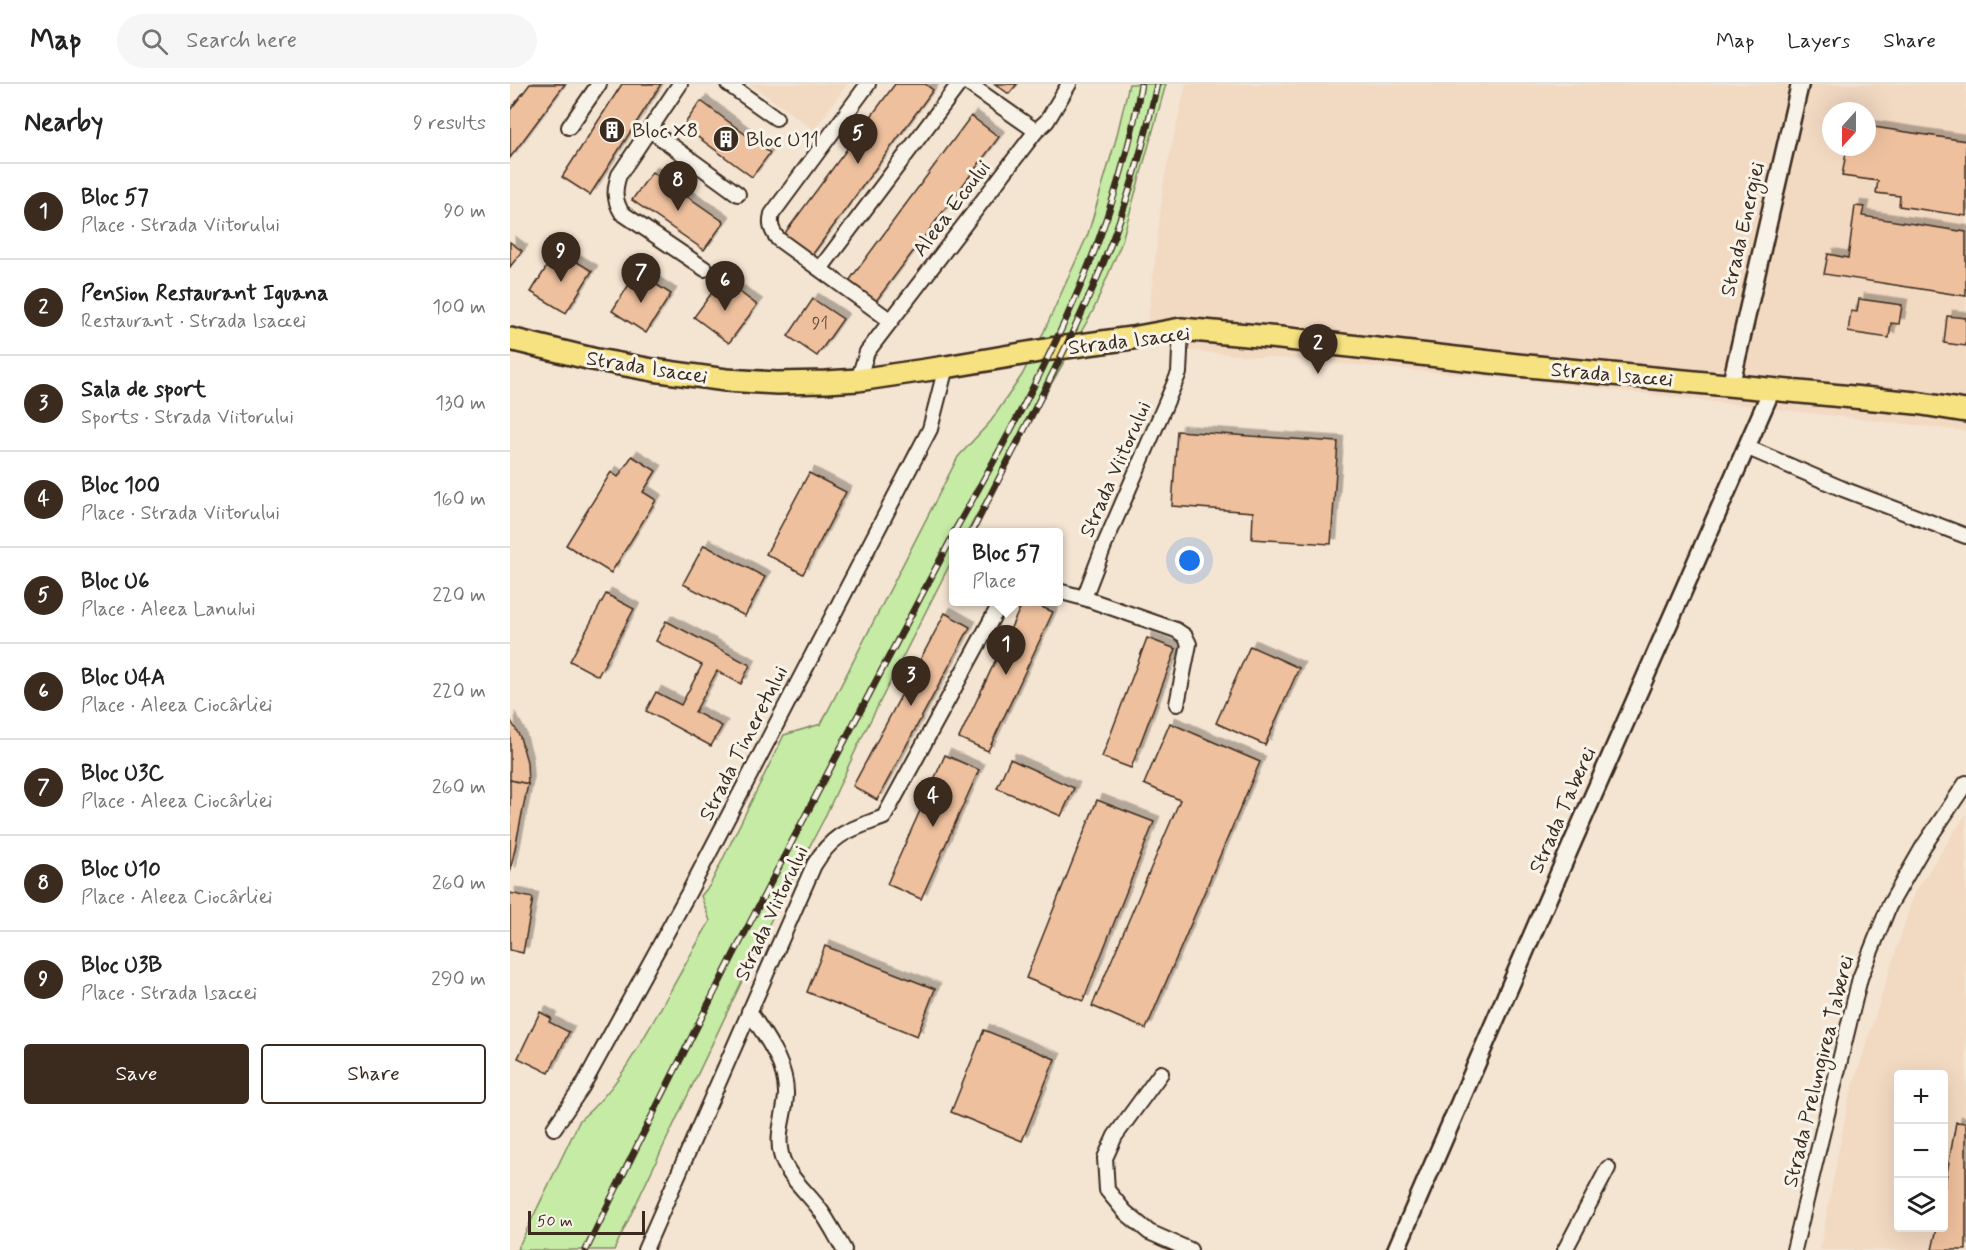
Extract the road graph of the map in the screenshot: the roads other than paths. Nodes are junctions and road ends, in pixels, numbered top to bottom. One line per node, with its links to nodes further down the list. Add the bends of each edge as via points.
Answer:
1 (599, 84): 10 (street)
2 (680, 84): 11 (street)
3 (728, 84): 9 (street)
4 (868, 84): 14 (street, via 772,214 771,226 778,239)
5 (959, 84): 14 (street)
6 (969, 84): 12 (street)
7 (1069, 84): 12 (street, Aleea Ecoului, via 1047,121)
8 (1800, 84): 21 (street, Strada Energiei)
9 (776, 118)
10 (569, 126)
11 (650, 130): 13 (street); 15 (street, via 619,176 616,203 622,213)
12 (1036, 131): 16 (street, Aleea Ecoului)
13 (738, 194)
14 (820, 268): 16 (street)
15 (705, 270)
16 (891, 321): 20 (street, Aleea Ecoului, via 867,352)
17 (1182, 329): 19 (main road, Strada Isaccei); 21 (main road, Strada Isaccei); 27 (street, Strada Viitorului, via 1179,373)
18 (510, 339): 20 (main road, Strada Isaccei, via 653,370 726,380)
19 (946, 367): 20 (main road, Strada Isaccei); 33 (street, Strada Tineretului, via 925,439 689,892 582,1087)
20 (858, 380)
21 (1731, 384): 22 (main road, Strada Isaccei)
22 (1772, 389): 23 (main road, Strada Isaccei); 24 (street, Strada Taberei)
23 (1966, 411)
24 (1746, 447): 25 (street); 38 (street, Strada Taberei)
25 (1966, 536)
26 (1063, 592): 27 (street)
27 (1084, 598): 29 (street, via 1185,636 1189,644)
28 (999, 606): 31 (street, Strada Viitorului, via 884,817 842,833 823,850)
29 (1177, 704)
30 (1966, 783): 40 (street, Strada Prelungirea Taberei, via 1889,906 1860,978)
31 (749, 1011): 35 (street, Strada Viitorului); 36 (street, via 777,1057 784,1078 786,1095 779,1136 785,1165 819,1207)
32 (1161, 1073): 37 (street, via 1115,1136 1105,1158 1107,1190 1149,1232)
33 (554, 1128)
34 (1608, 1168): 39 (street)
35 (645, 1250)
36 (844, 1250)
37 (1190, 1250)
38 (1396, 1250)
39 (1565, 1250)
40 (1794, 1250)

